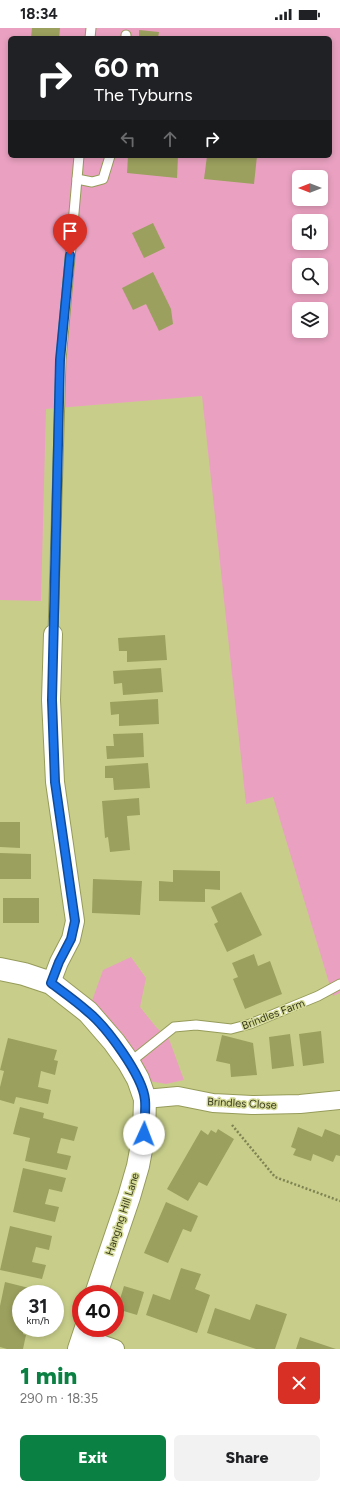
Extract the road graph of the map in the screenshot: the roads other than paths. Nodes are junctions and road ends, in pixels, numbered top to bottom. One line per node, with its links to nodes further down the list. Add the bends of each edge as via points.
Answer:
1 (79, 158): 3 (lane)
2 (109, 158): 3 (lane, via 103,178 92,182)
3 (77, 179): 4 (lane, via 60,360)
4 (53, 634): 6 (street, via 55,782 75,921 71,939)
5 (0, 969): 6 (street, Hanging Hill Lane)
6 (51, 983): 8 (street, Hanging Hill Lane, via 88,1012)
7 (340, 984): 8 (lane, Brindles Farm, via 250,1024 230,1029 196,1025 174,1027)
8 (129, 1063): 9 (street, Hanging Hill Lane)
9 (145, 1099): 10 (street, Brindles Close, via 178,1096 213,1103 252,1105); 11 (street, Hanging Hill Lane, via 144,1134 138,1166)
10 (340, 1100)
11 (99, 1285)
12 (82, 1338): 13 (street)
13 (115, 1349)

